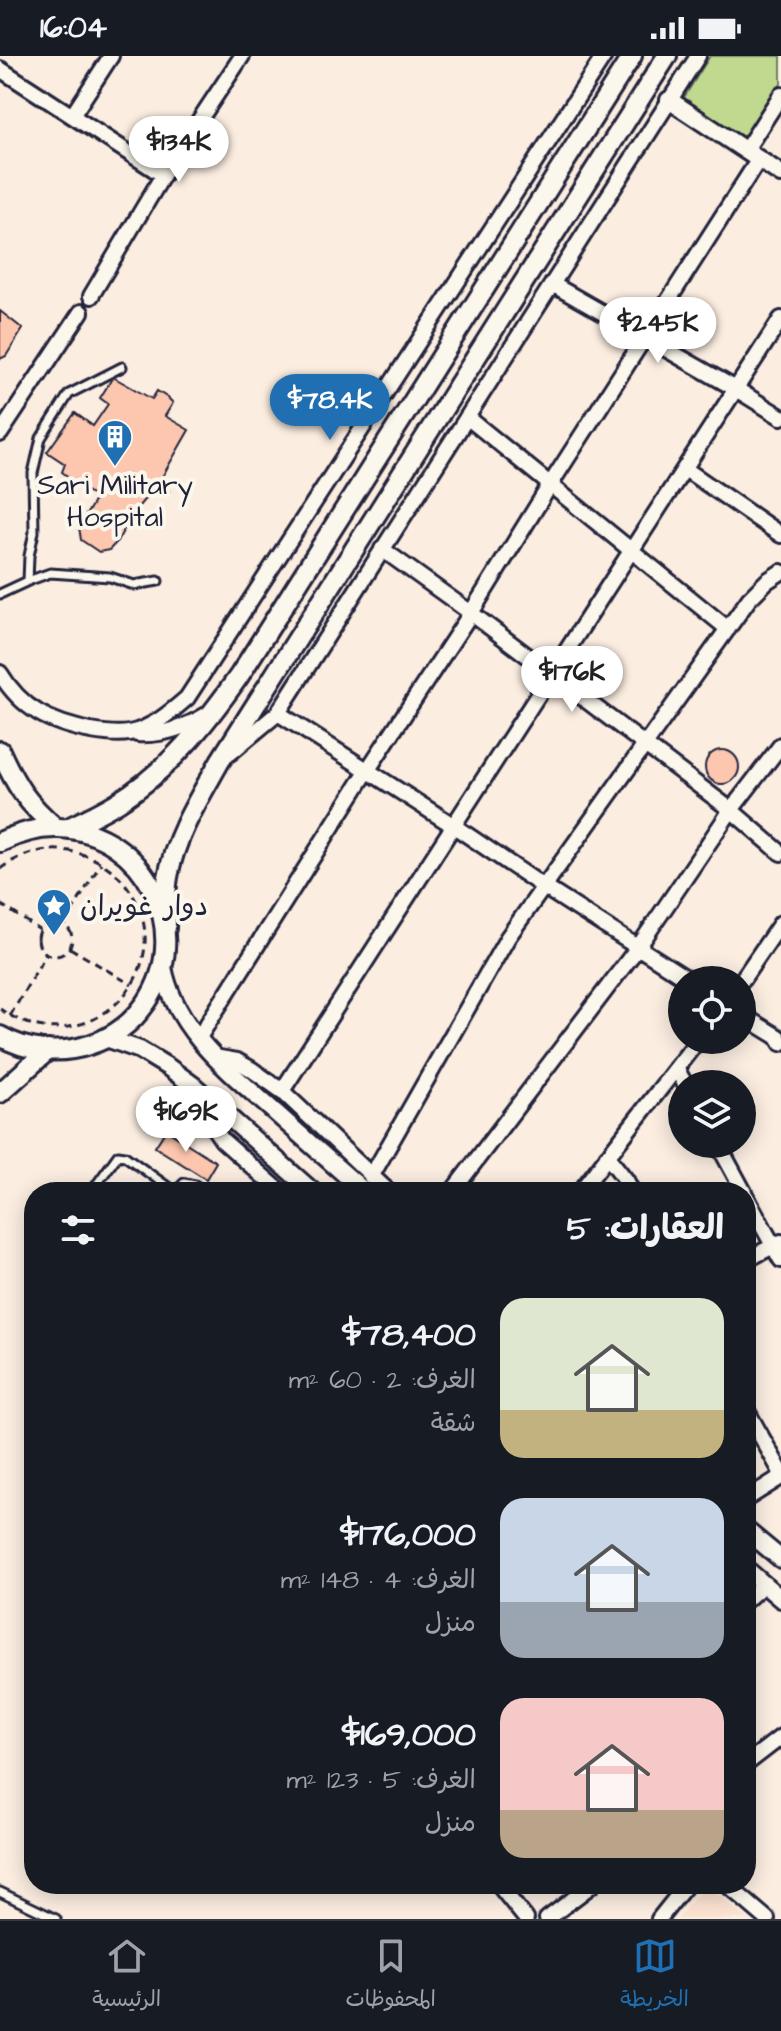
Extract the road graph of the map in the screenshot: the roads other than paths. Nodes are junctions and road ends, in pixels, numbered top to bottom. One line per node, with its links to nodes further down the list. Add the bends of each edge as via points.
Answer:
1 (111, 56): 10 (street)
2 (242, 56): 13 (street)
3 (604, 56): 39 (street, via 187,698 172,712)
4 (632, 56): 37 (main road)
5 (667, 56): 43 (main road)
6 (698, 56): 9 (street)
7 (0, 69): 10 (street)
8 (781, 95): 11 (street)
9 (669, 100): 11 (street); 14 (street)
10 (72, 116): 13 (street)
11 (752, 155): 12 (street); 18 (street)
12 (781, 174)
13 (163, 175): 15 (street)
14 (552, 284): 18 (street); 21 (street)
15 (91, 296)
16 (81, 312): 23 (street)
17 (781, 319): 20 (street)
18 (645, 336): 20 (street); 25 (street)
19 (122, 367): 30 (lane, via 69,394 41,438 33,473)
20 (736, 389): 22 (street); 24 (street)
21 (467, 417): 25 (street); 27 (street)
22 (781, 417)
23 (0, 434)
24 (685, 469): 26 (street); 28 (street)
25 (550, 485): 28 (street); 33 (street)
26 (780, 533)
27 (382, 549): 33 (street); 38 (street)
28 (632, 551): 34 (street); 36 (street)
29 (781, 572): 34 (street, via 758,590)
30 (28, 581): 31 (lane, via 50,573 110,577 134,585); 32 (lane)
31 (158, 581)
32 (0, 594)
33 (471, 613): 36 (street); 44 (street)
34 (728, 629): 40 (street)
35 (0, 673): 39 (street, via 19,699 51,721)
36 (552, 675): 40 (street); 46 (street)
37 (216, 710): 39 (street, via 176,729); 47 (main road, via 121,801)
38 (278, 713): 43 (street); 44 (street)
39 (128, 733)
40 (645, 745): 45 (street); 50 (street)
41 (781, 745): 45 (street)
42 (0, 751): 47 (main road, via 30,804)
43 (220, 761): 52 (main road, via 172,859)
44 (367, 771): 46 (street); 61 (street)
45 (731, 810): 49 (street); 53 (street)
46 (454, 826): 50 (street); 67 (street)
47 (62, 828): 48 (main road, via 27,831); 52 (main road, via 94,835 129,856 154,889)
48 (0, 842)
49 (781, 853)
50 (544, 887): 53 (street); 77 (street, via 508,937)
51 (781, 923): 55 (street)
52 (166, 928): 56 (main road)
53 (639, 946): 54 (street); 78 (street)
54 (668, 966)
55 (752, 966)
56 (163, 967): 59 (main road, via 142,1009); 61 (street, via 172,1000)
57 (756, 1023): 60 (street)
58 (0, 1036): 62 (main road)
59 (106, 1038): 62 (main road, via 84,1047); 66 (street, via 155,1058)
60 (780, 1038)
61 (198, 1039): 64 (street)
62 (48, 1050): 68 (main road)
63 (687, 1054): 65 (street)
64 (214, 1057): 67 (street, via 237,1061); 76 (street)
65 (676, 1068): 69 (street)
66 (194, 1086): 73 (street, via 201,1109 222,1140); 74 (street)
67 (282, 1091): 75 (street)
68 (0, 1093)
69 (607, 1156): 79 (street); 80 (street)
70 (726, 1158): 81 (street)
71 (98, 1182): 72 (lane, via 118,1155)
72 (161, 1182)
73 (270, 1182)
74 (302, 1182)
75 (366, 1182)
76 (366, 1182)
77 (369, 1182)
78 (460, 1182)
79 (588, 1182)
80 (627, 1182)
81 (739, 1182)
82 (756, 1211): 83 (street)
83 (777, 1243): 84 (street); 85 (street)
84 (756, 1255)
85 (781, 1260)
86 (756, 1428): 87 (street)
87 (781, 1474): 88 (street)
88 (756, 1492)
89 (756, 1538): 90 (street)
90 (781, 1559)
91 (781, 1568): 93 (street)
92 (756, 1577): 93 (street)
93 (764, 1584): 94 (street); 95 (street)
94 (756, 1591)
95 (781, 1599)
96 (781, 1737): 97 (street)
97 (756, 1756)
98 (0, 1892): 103 (lane)
99 (506, 1894): 104 (street)
100 (580, 1894): 105 (street)
101 (679, 1894): 106 (street)
102 (738, 1894): 107 (street)
103 (56, 1919)
104 (526, 1919)
105 (547, 1919)
106 (659, 1919)
107 (767, 1919)

